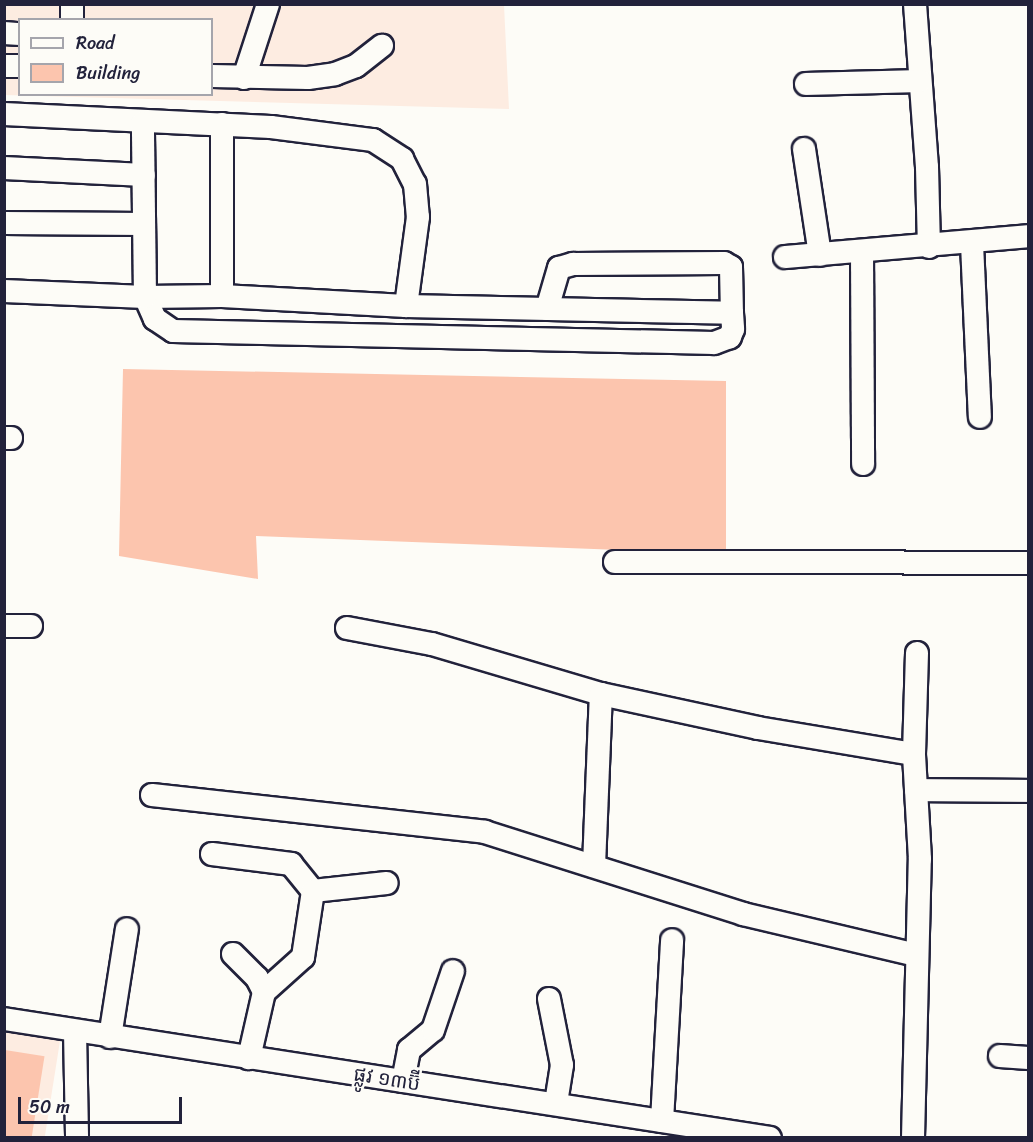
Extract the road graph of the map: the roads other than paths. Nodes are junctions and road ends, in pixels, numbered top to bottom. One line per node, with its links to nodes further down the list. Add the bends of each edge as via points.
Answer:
1 (268, 4): 5 (street)
2 (915, 4): 6 (street)
3 (382, 46): 5 (street, via 356,66 335,74)
4 (213, 76): 5 (street)
5 (244, 78)
6 (920, 81): 7 (street); 18 (street)
7 (806, 84)
8 (4, 114): 9 (street)
9 (143, 123): 10 (street); 13 (street)
10 (222, 124): 23 (street); 25 (street, via 342,133 373,140 402,159 415,184 418,217)
11 (804, 148): 20 (street)
12 (4, 168): 13 (street)
13 (144, 175): 15 (street)
14 (4, 223): 15 (street)
15 (144, 224): 24 (street)
16 (1029, 236): 17 (street)
17 (972, 244): 18 (street); 28 (street)
18 (929, 247): 19 (street)
19 (862, 253): 20 (street); 29 (street)
20 (820, 255): 21 (street)
21 (785, 257)
22 (4, 291): 24 (street)
23 (222, 296): 24 (street); 25 (street)
24 (145, 297): 27 (street, via 155,319 173,331 714,343 730,337)
25 (406, 306): 26 (street)
26 (547, 309): 27 (street); 27 (street, via 559,268 573,264 717,263 731,267)
27 (732, 313)
28 (980, 417)
29 (863, 465)
30 (615, 562): 31 (street)
31 (1029, 563)
32 (4, 626): 33 (street)
33 (31, 626)
34 (347, 628): 36 (street, via 432,644)
35 (917, 652): 37 (street)
36 (601, 694): 37 (street, via 758,728); 42 (street)
37 (914, 754): 38 (street)
38 (916, 790): 39 (street); 48 (street, via 920,859)
39 (1029, 791)
40 (152, 795): 42 (street, via 484,832)
41 (212, 854): 44 (street, via 291,864)
42 (594, 866): 48 (street, via 788,926)
43 (387, 883): 44 (street)
44 (313, 891): 50 (street, via 303,957)
45 (127, 929): 54 (street)
46 (672, 940): 60 (street)
47 (233, 954): 50 (street, via 257,978)
48 (916, 956): 64 (street)
49 (453, 971): 58 (street, via 433,1030 410,1050)
50 (264, 992): 56 (street)
51 (549, 999): 59 (street, via 562,1065)
52 (4, 1019): 53 (street, ផ្លូវ ១៣ប៊ី)
53 (75, 1031): 54 (street, ផ្លូវ ១៣ប៊ី); 62 (street)
54 (110, 1037): 56 (street, ផ្លូវ ១៣ប៊ី)
55 (1000, 1056): 57 (street)
56 (249, 1058): 58 (street, ផ្លូវ ១៣ប៊ី)
57 (1029, 1058)
58 (403, 1081): 59 (street, ផ្លូវ ១៣ប៊ី)
59 (556, 1104): 60 (street, ផ្លូវ ១៣ប៊ី)
60 (649, 1125): 61 (street, ផ្លូវ ១៣ប៊ី)
61 (734, 1135): 63 (street, ផ្លូវ ១៣ប៊ី)
62 (77, 1137)
63 (770, 1137)
64 (913, 1137)

